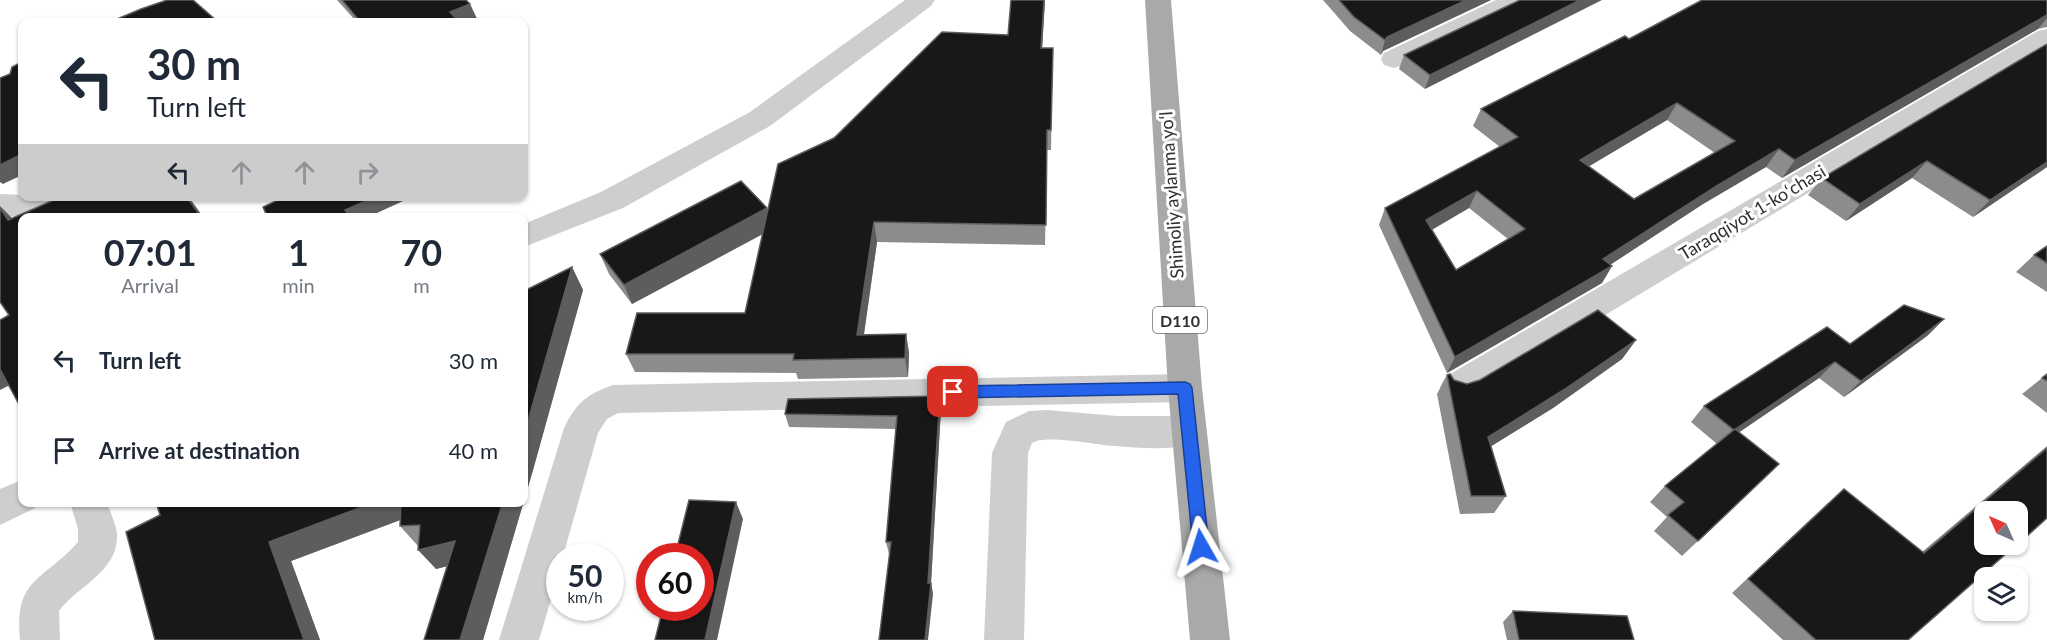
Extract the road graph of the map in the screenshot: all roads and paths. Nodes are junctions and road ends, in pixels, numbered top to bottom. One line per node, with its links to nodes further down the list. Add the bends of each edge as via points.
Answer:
1 (922, 0): 8 (street, via 760,119 612,200)
2 (1158, 0): 10 (main road, Shimoliy aylanma yoʻl / D110)
3 (1517, 0): 5 (street)
4 (2047, 37): 9 (street, Taraqqiyot 1-koʻchasi)
5 (1394, 59)
6 (66, 201): 7 (street, via 43,206)
7 (0, 205)
8 (528, 234)
9 (1456, 387)
10 (1185, 388): 11 (main road, Shimoliy aylanma yoʻl / D110); 16 (street, via 613,399 595,409 582,428)
11 (1189, 431): 17 (street, via 1117,431 1047,425 1029,426 1018,433 1010,453); 18 (main road, Shimoliy aylanma yoʻl / D110)
12 (18, 498): 13 (street)
13 (0, 508)
14 (93, 519): 15 (street, via 95,549 41,604)
15 (40, 640)
16 (519, 640)
17 (1004, 640)
18 (1210, 640)

